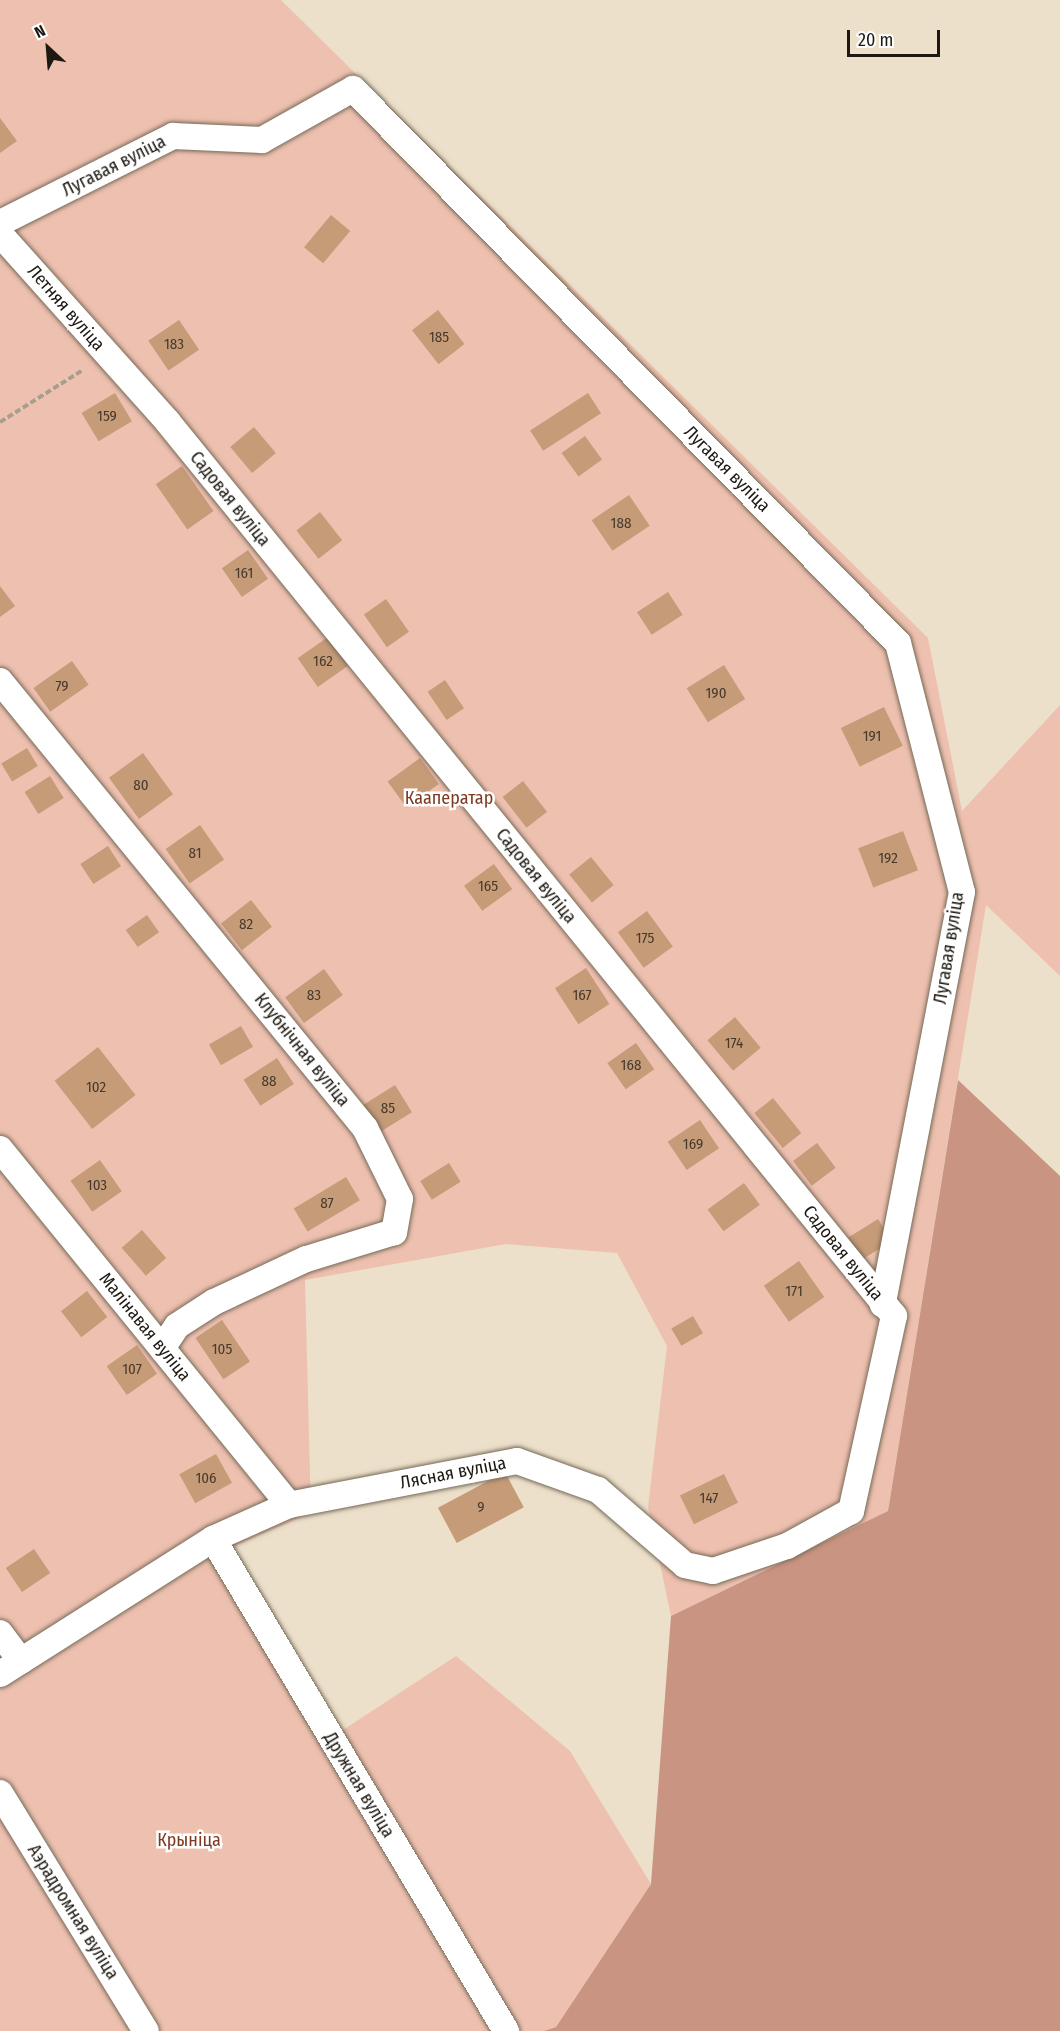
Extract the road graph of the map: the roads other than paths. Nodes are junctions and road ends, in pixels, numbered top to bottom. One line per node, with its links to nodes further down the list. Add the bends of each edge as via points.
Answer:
1 (0, 223): 6 (street, Лугавая вуліца, via 173,136 262,140 353,89 898,643 962,892)
2 (0, 234): 3 (street, Летняя вуліца)
3 (107, 355): 6 (street, Садовая вуліца, via 174,430)
4 (0, 681): 7 (street, Клубнічная вуліца, via 365,1128 400,1199 394,1232 306,1259 214,1302 177,1326)
5 (0, 1149): 7 (street, Малінавая вуліца)
6 (889, 1310): 8 (street, Лясная вуліца, via 851,1511 787,1546 713,1571 685,1565 598,1490 517,1461)
7 (162, 1348): 8 (street, Малінавая вуліца)
8 (289, 1505): 9 (street, Лясная вуліца)
9 (213, 1539): 11 (street, Лясная вуліца); 14 (street, Дружная вуліца)
10 (0, 1633): 11 (street)
11 (11, 1667)
12 (0, 1793): 13 (street, Аэрадромная вуліца)
13 (146, 2031)
14 (506, 2031)

